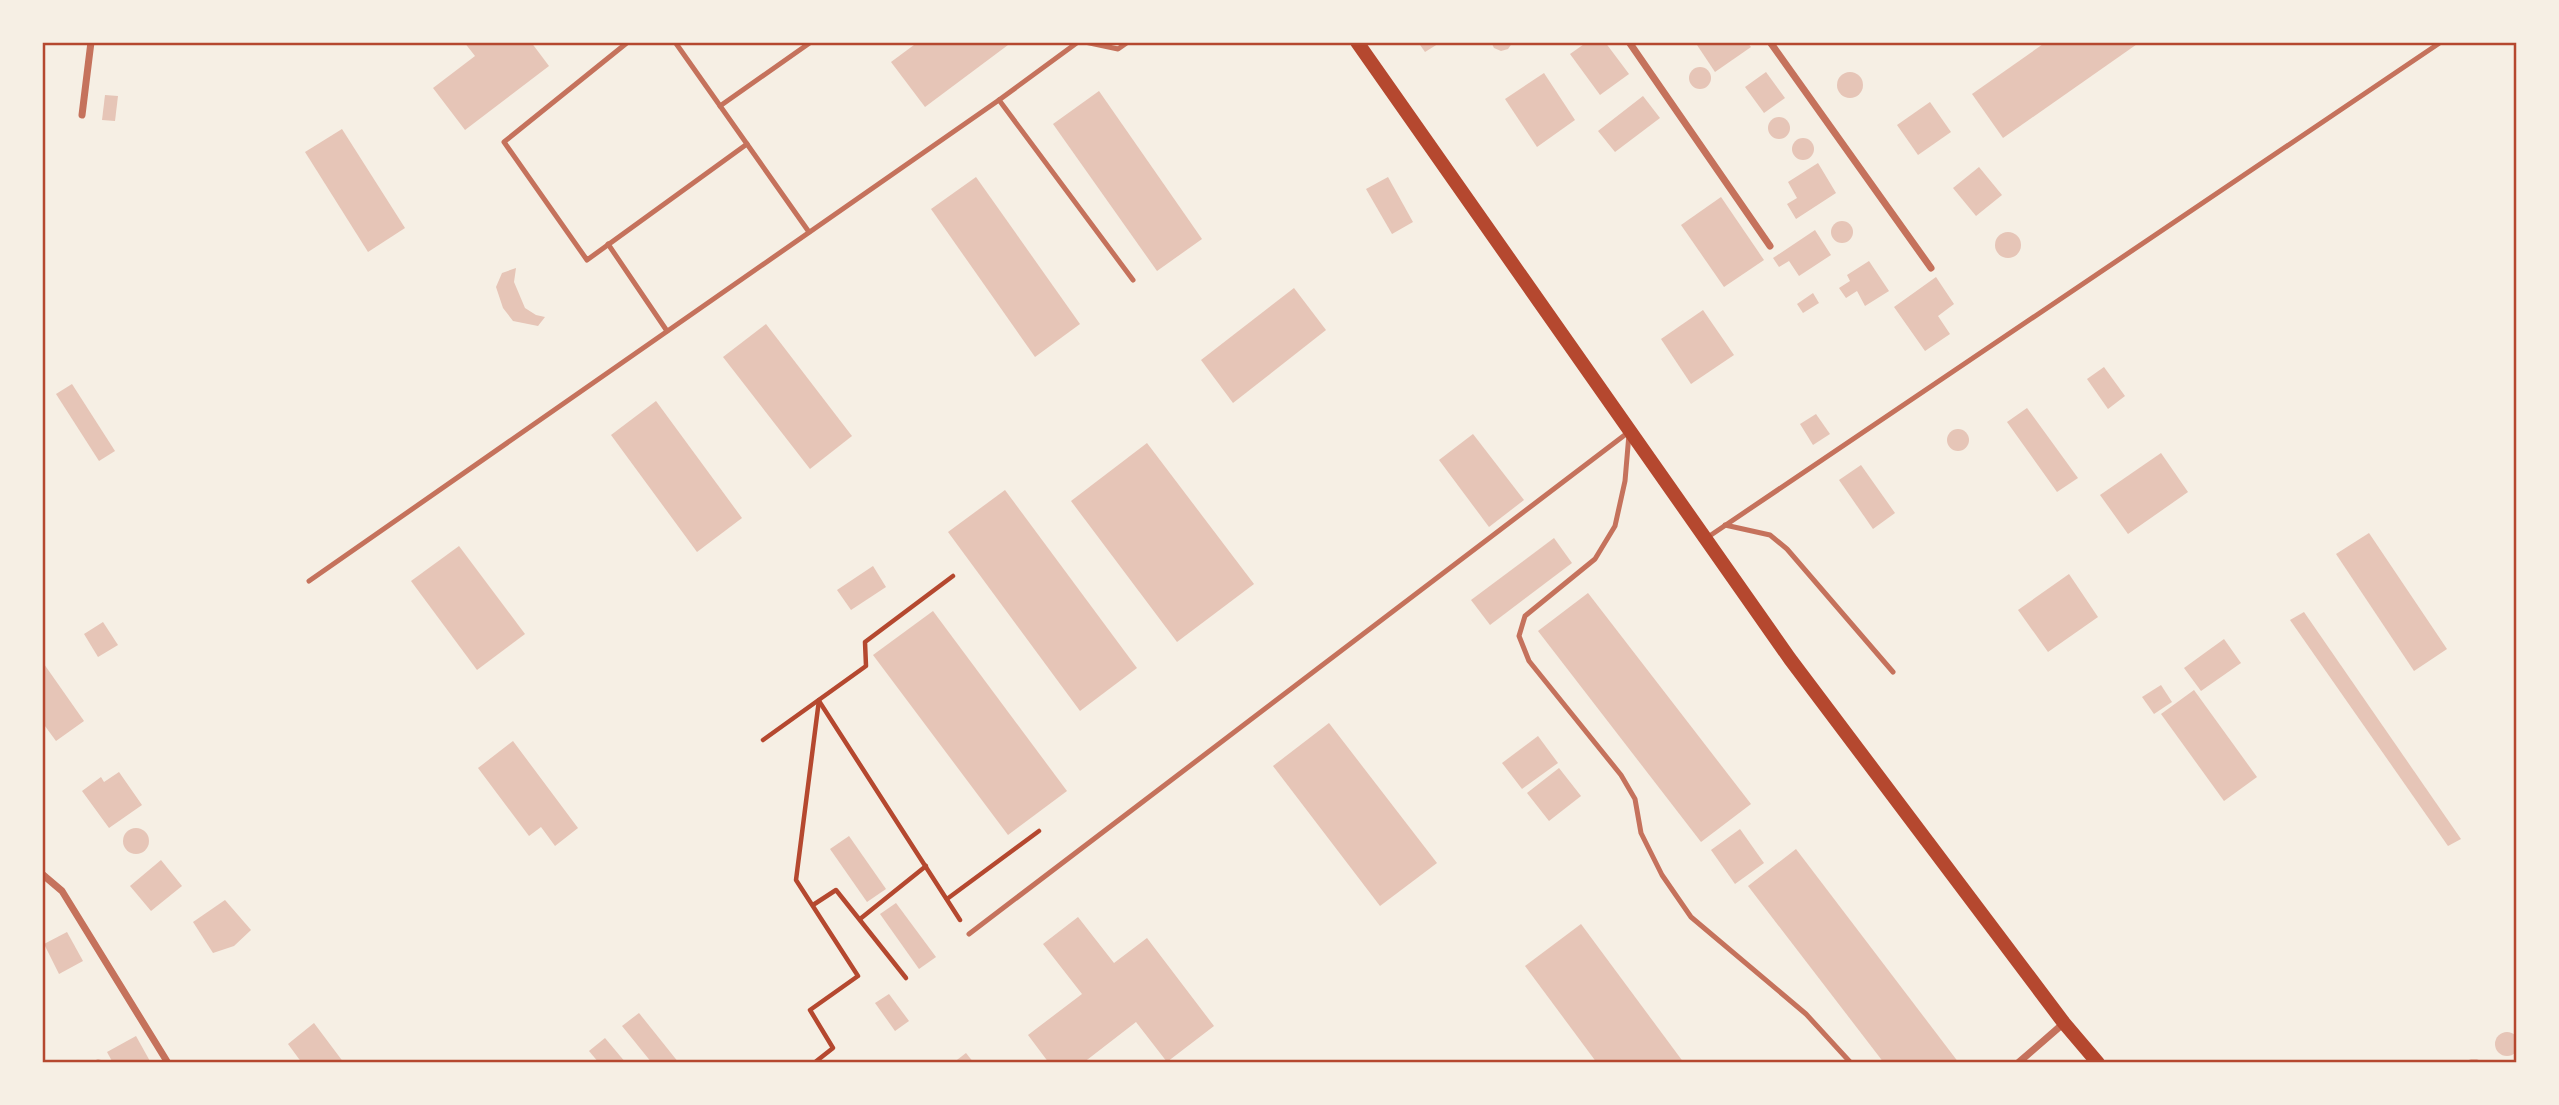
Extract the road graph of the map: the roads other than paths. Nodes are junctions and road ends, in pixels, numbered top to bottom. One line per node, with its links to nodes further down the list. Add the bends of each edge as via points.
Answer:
1 (91, 42): 14 (street)
2 (628, 42): 17 (lane, via 505,142 587,260)
3 (675, 42): 13 (lane)
4 (811, 42): 13 (lane)
5 (1078, 42): 12 (lane)
6 (1085, 42): 7 (lane, via 1118,49)
7 (1128, 42)
8 (1357, 42): 22 (main road)
9 (1629, 42): 18 (street)
10 (1770, 42): 19 (street)
11 (2441, 42): 23 (lane)
12 (999, 100): 16 (lane); 20 (lane)
13 (720, 106): 15 (lane)
14 (82, 115)
15 (747, 144): 16 (lane); 17 (lane)
16 (809, 232): 21 (lane)
17 (608, 244): 21 (lane)
18 (1770, 246)
19 (1931, 268)
20 (1133, 280)
21 (667, 331): 25 (lane)
22 (1630, 431): 24 (main road); 28 (lane); 31 (lane, via 1615,526 1595,559 1525,616 1519,636 1528,661 1621,775 1635,800 1641,833 1691,916 1806,1014)
23 (1725, 525): 24 (lane); 26 (lane, via 1770,535 1787,549)
24 (1705, 539): 29 (main road)
25 (309, 581)
26 (1893, 672)
27 (42, 874): 30 (street, via 62,891)
28 (969, 934)
29 (2064, 1023): 32 (street); 33 (main road)
30 (168, 1063)
31 (1850, 1063)
32 (2018, 1063)
33 (2098, 1063)

